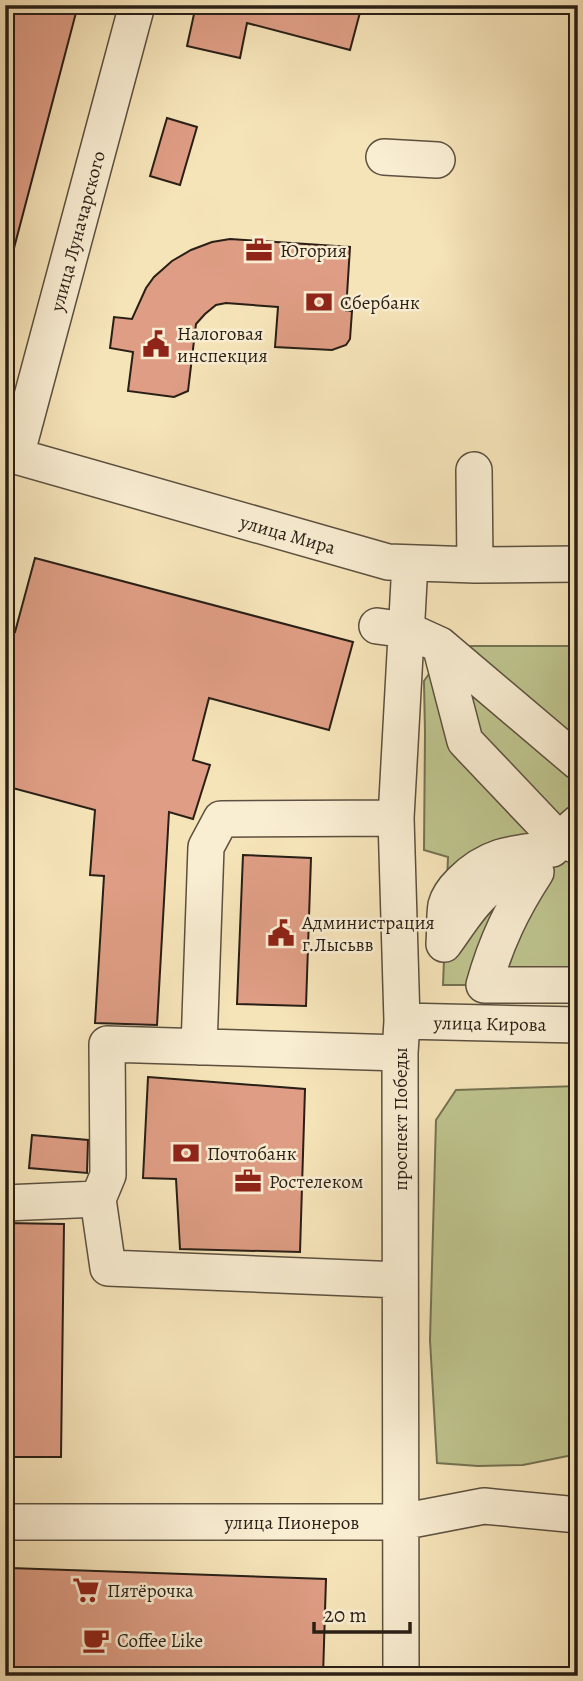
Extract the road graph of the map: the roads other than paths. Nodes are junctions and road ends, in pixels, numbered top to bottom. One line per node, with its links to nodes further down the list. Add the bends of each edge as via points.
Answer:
1 (137, 5): 4 (street, улица Луначарского)
2 (384, 157): 3 (street)
3 (438, 160)
4 (11, 455): 6 (street, улица Мира, via 388,562)
5 (474, 470): 8 (street)
6 (410, 563): 8 (street, улица Мира); 9 (street, проспект Победы)
7 (578, 564): 8 (street, улица Мира)
8 (475, 565)
9 (392, 628): 10 (street); 12 (street, проспект Победы)
10 (440, 645): 11 (street); 13 (street, via 465,741)
11 (578, 762)
12 (396, 818): 16 (street, проспект Победы); 17 (street, via 221,819 206,847)
13 (571, 836): 14 (street, via 552,849 515,853 473,870 446,903 444,944 491,887 518,874 536,872 503,928 484,985)
14 (578, 985)
15 (578, 1025): 16 (street, улица Кирова)
16 (401, 1037): 17 (street, улица Кирова); 20 (street, проспект Победы)
17 (199, 1048): 18 (street, улица Кирова, via 107,1044 108,1175)
18 (97, 1199): 19 (street); 20 (street, via 108,1268)
19 (5, 1203)
20 (400, 1280): 23 (street, проспект Победы)
21 (578, 1515): 23 (street, улица Пионеров, via 484,1506)
22 (5, 1522): 23 (street, улица Пионеров)
23 (401, 1522): 24 (street, проспект Победы)
24 (401, 1676)

